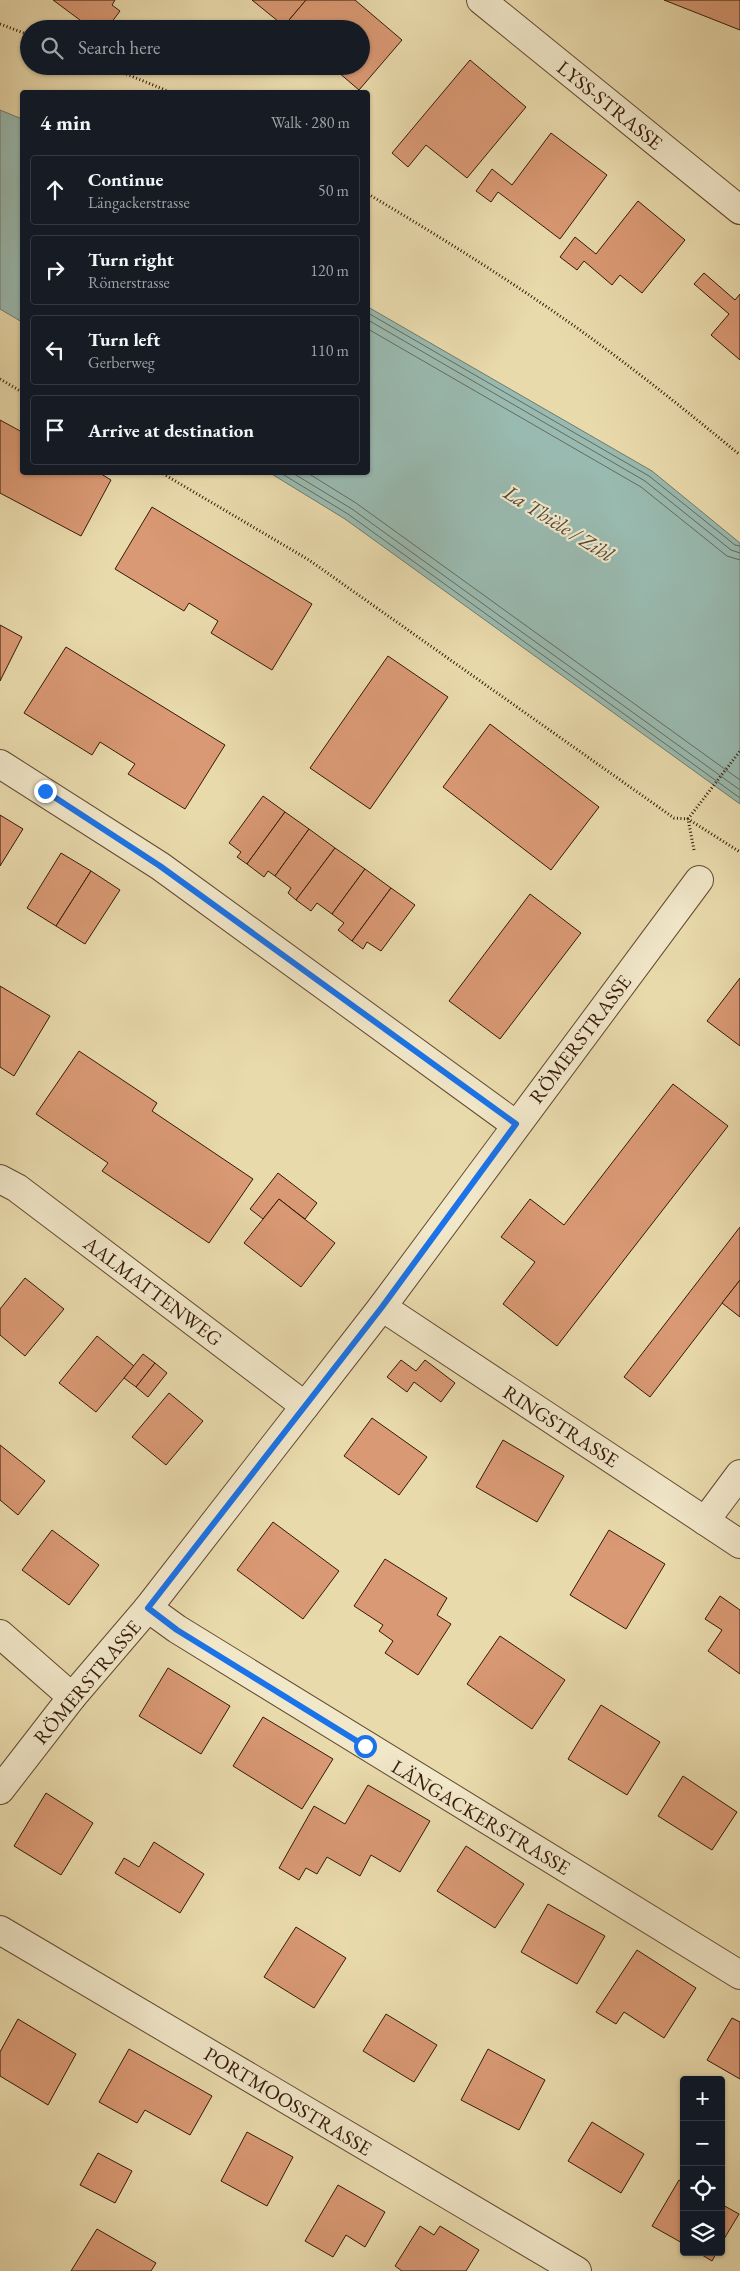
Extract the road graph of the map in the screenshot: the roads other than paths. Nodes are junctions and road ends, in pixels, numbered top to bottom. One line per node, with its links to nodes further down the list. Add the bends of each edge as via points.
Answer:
1 (481, 0): 2 (street, LYSS-STRASSE)
2 (740, 210)
3 (0, 764): 5 (street, via 160,866)
4 (699, 880): 5 (street, RÖMERSTRASSE)
5 (516, 1124): 7 (street, RÖMERSTRASSE)
6 (0, 1179): 8 (street, AALMATTENWEG, via 17,1188)
7 (382, 1307): 8 (street, RÖMERSTRASSE); 10 (street, RINGSTRASSE)
8 (305, 1406): 12 (street, RÖMERSTRASSE)
9 (740, 1474): 10 (street)
10 (705, 1521): 11 (street, RINGSTRASSE)
11 (740, 1544)
12 (148, 1608): 14 (street, RÖMERSTRASSE); 17 (street, LÄNGACKERSTRASSE, via 193,1640)
13 (0, 1634): 14 (street)
14 (72, 1697): 15 (street, RÖMERSTRASSE)
15 (0, 1790)
16 (0, 1930): 18 (street, PORTMOOSSTRASSE)
17 (740, 1975)
18 (577, 2271)

